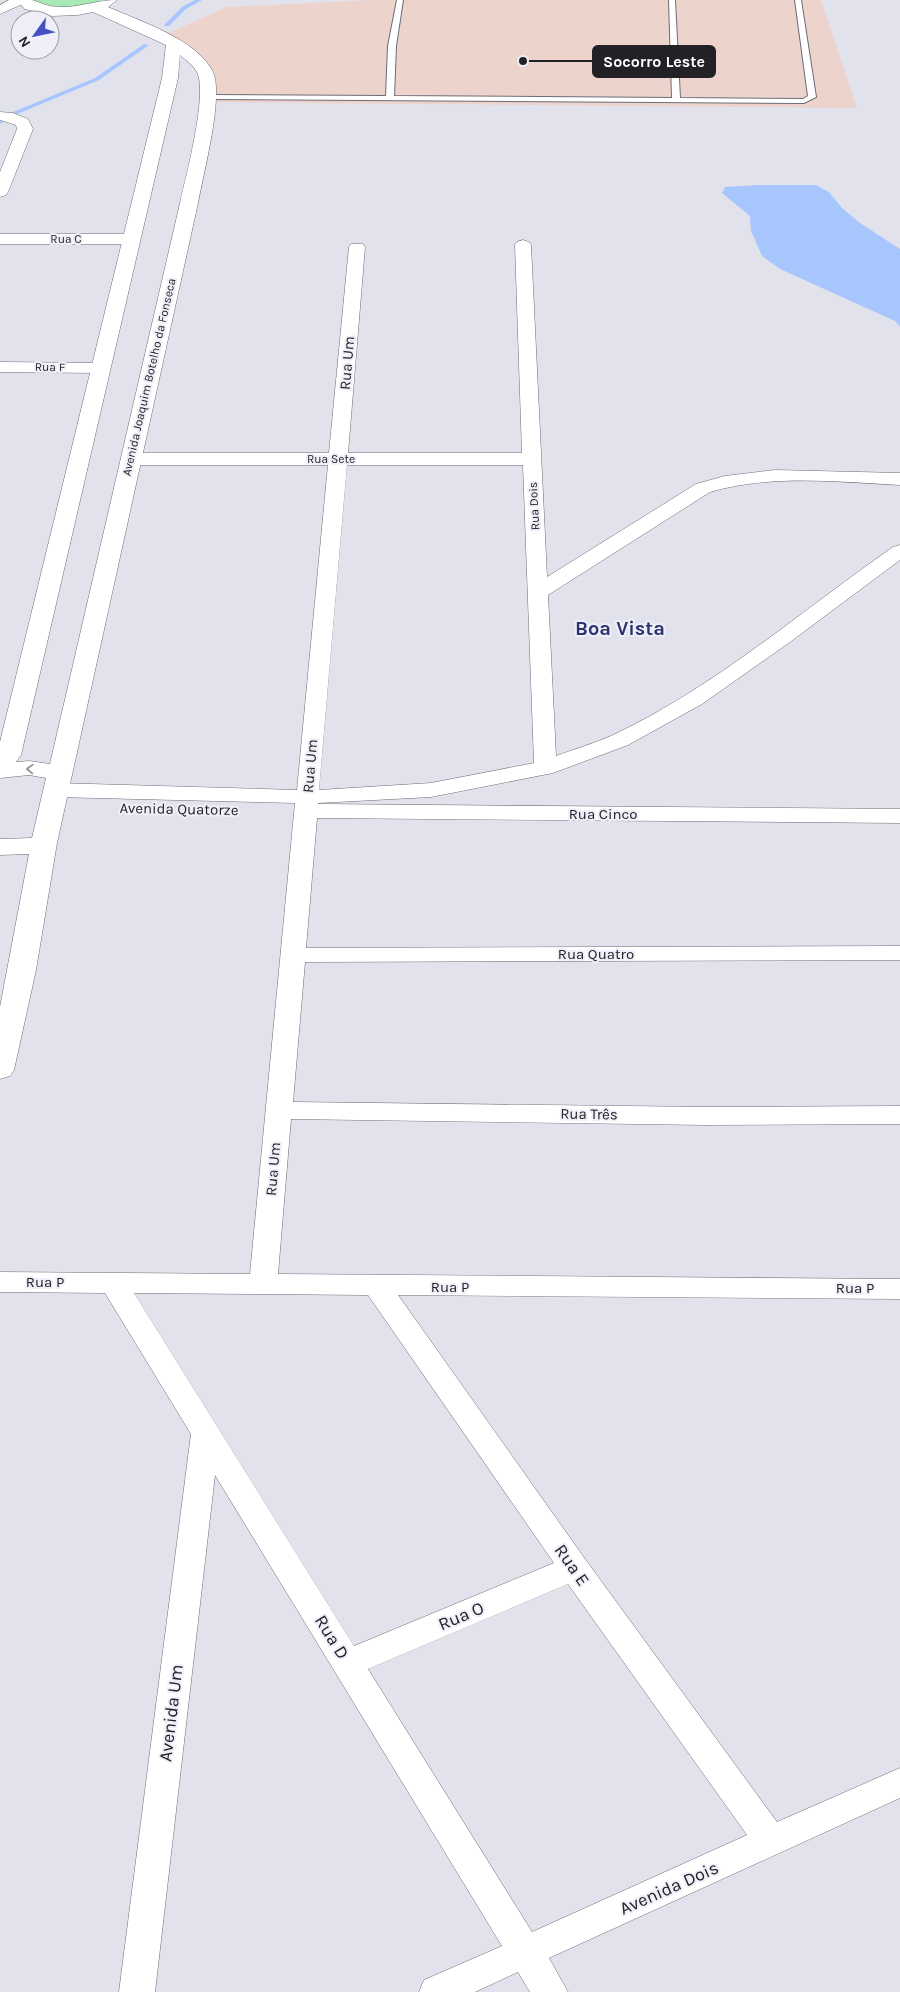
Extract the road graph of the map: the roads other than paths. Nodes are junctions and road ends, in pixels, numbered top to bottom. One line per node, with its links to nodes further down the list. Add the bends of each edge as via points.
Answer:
1 (22, 0): 5 (street, via 33,7 56,11); 6 (street)
2 (400, 0): 9 (lane, via 392,46)
3 (672, 0): 10 (lane)
4 (798, 0): 10 (lane, via 812,97 790,102)
5 (102, 4): 7 (street, Avenida Joaquim Botelho da Fonseca)
6 (0, 10)
7 (174, 43): 8 (street, Avenida Joaquim Botelho da Fonseca, via 186,50 206,73); 14 (street, via 170,78)
8 (208, 97): 9 (lane); 20 (street, Avenida Joaquim Botelho da Fonseca, via 189,203)
9 (390, 97): 10 (lane)
10 (676, 99)
11 (4, 116): 12 (street, via 23,122 25,129)
12 (0, 192)
13 (0, 239): 14 (street, Rua C)
14 (132, 239): 18 (street)
15 (523, 244): 19 (street, Rua Dois)
16 (357, 247): 21 (street, Rua Um)
17 (0, 367): 18 (street, Rua F)
18 (101, 368): 26 (street, via 9,755)
19 (532, 458): 21 (street, Rua Sete); 24 (street, Rua Dois)
20 (130, 459): 21 (street, Rua Sete); 27 (street, Avenida Joaquim Botelho da Fonseca)
21 (338, 459): 29 (street, Rua Um)
22 (900, 480): 24 (street, via 774,476 718,483 680,501)
23 (900, 551): 25 (street, via 694,699 620,740)
24 (538, 592): 25 (street, Rua Dois)
25 (545, 768): 29 (street, via 431,790)
26 (0, 769): 27 (street, one-way to 26, via 29,768)
27 (56, 790): 29 (street, Avenida Quatorze); 31 (street, Avenida Joaquim Botelho da Fonseca)
28 (900, 798): 30 (street)
29 (307, 804): 30 (street, Rua Cinco); 34 (street, Rua Um)
30 (889, 816)
31 (44, 843): 32 (street); 35 (street, Avenida Joaquim Botelho da Fonseca, via 22,970)
32 (0, 847)
33 (900, 953): 34 (street, Rua Quatro)
34 (293, 955): 36 (street, Rua Um)
35 (0, 1070)
36 (279, 1110): 37 (street, Rua Três, via 706,1116); 40 (street, Rua Um)
37 (900, 1115)
38 (0, 1282): 39 (street, Rua P)
39 (113, 1283): 40 (street, Rua P); 43 (street, Rua D)
40 (263, 1285): 41 (street, Rua P)
41 (376, 1286): 42 (street, Rua P); 44 (street, Rua E)
42 (900, 1289)
43 (205, 1435): 45 (street, Rua D); 49 (street, Avenida Um)
44 (574, 1568): 45 (street, Rua O); 47 (street, Rua E)
45 (348, 1663): 48 (street, Rua D)
46 (900, 1782): 47 (street, Avenida Dois)
47 (771, 1841): 48 (street, Avenida Dois)
48 (526, 1952): 50 (street, Avenida Dois); 51 (street, Rua D)
49 (137, 1992)
50 (437, 1992)
51 (550, 1992)

